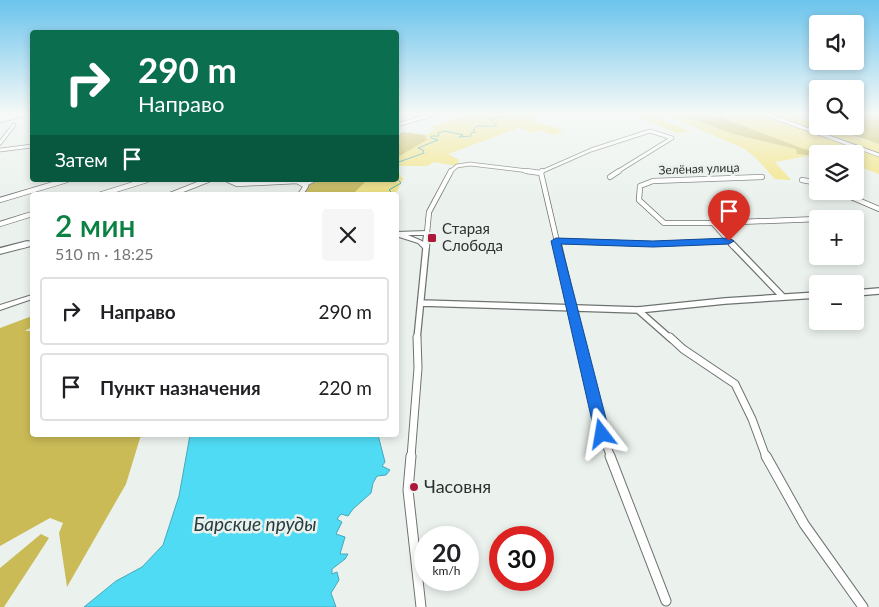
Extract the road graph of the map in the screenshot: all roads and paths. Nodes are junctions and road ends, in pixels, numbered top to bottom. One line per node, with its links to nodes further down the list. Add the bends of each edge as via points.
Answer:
1 (615, 142): 7 (street)
2 (667, 142): 8 (street)
3 (844, 142): 6 (street)
4 (30, 146): 5 (street)
5 (0, 150)
6 (879, 155)
7 (541, 173): 32 (street, via 470,164 457,166 449,173 429,212); 33 (street)
8 (610, 177)
9 (762, 177): 28 (street, Зелёная улица, via 653,181 640,186 639,200 664,223)
10 (802, 180): 11 (street)
11 (809, 181)
12 (49, 182): 23 (street)
13 (141, 182): 20 (street)
14 (203, 182): 21 (street)
15 (232, 182): 16 (street)
16 (277, 182)
17 (300, 182): 19 (street)
18 (309, 182): 19 (street)
19 (305, 184): 22 (street)
20 (109, 192)
21 (178, 192)
22 (301, 192)
23 (0, 200)
24 (858, 200): 25 (street)
25 (879, 209)
26 (30, 215): 29 (street)
27 (809, 219): 28 (street)
28 (713, 223): 34 (street)
29 (0, 224)
30 (399, 234): 32 (street)
31 (399, 234): 32 (street)
32 (424, 238): 36 (street)
33 (556, 241): 34 (street, via 653,244); 45 (street)
34 (729, 241): 42 (street)
35 (30, 244): 37 (street)
36 (426, 248): 43 (street)
37 (0, 251)
38 (879, 292): 39 (street)
39 (864, 293)
40 (809, 296): 42 (street)
41 (30, 297): 44 (street)
42 (783, 297): 46 (street)
43 (421, 304): 45 (street); 48 (street, via 408,490)
44 (0, 308)
45 (571, 308): 46 (street); 47 (street, via 602,434)
46 (638, 310): 49 (street, via 683,349 735,384 769,464 804,524)
47 (666, 601)
48 (421, 607)
49 (863, 607)

